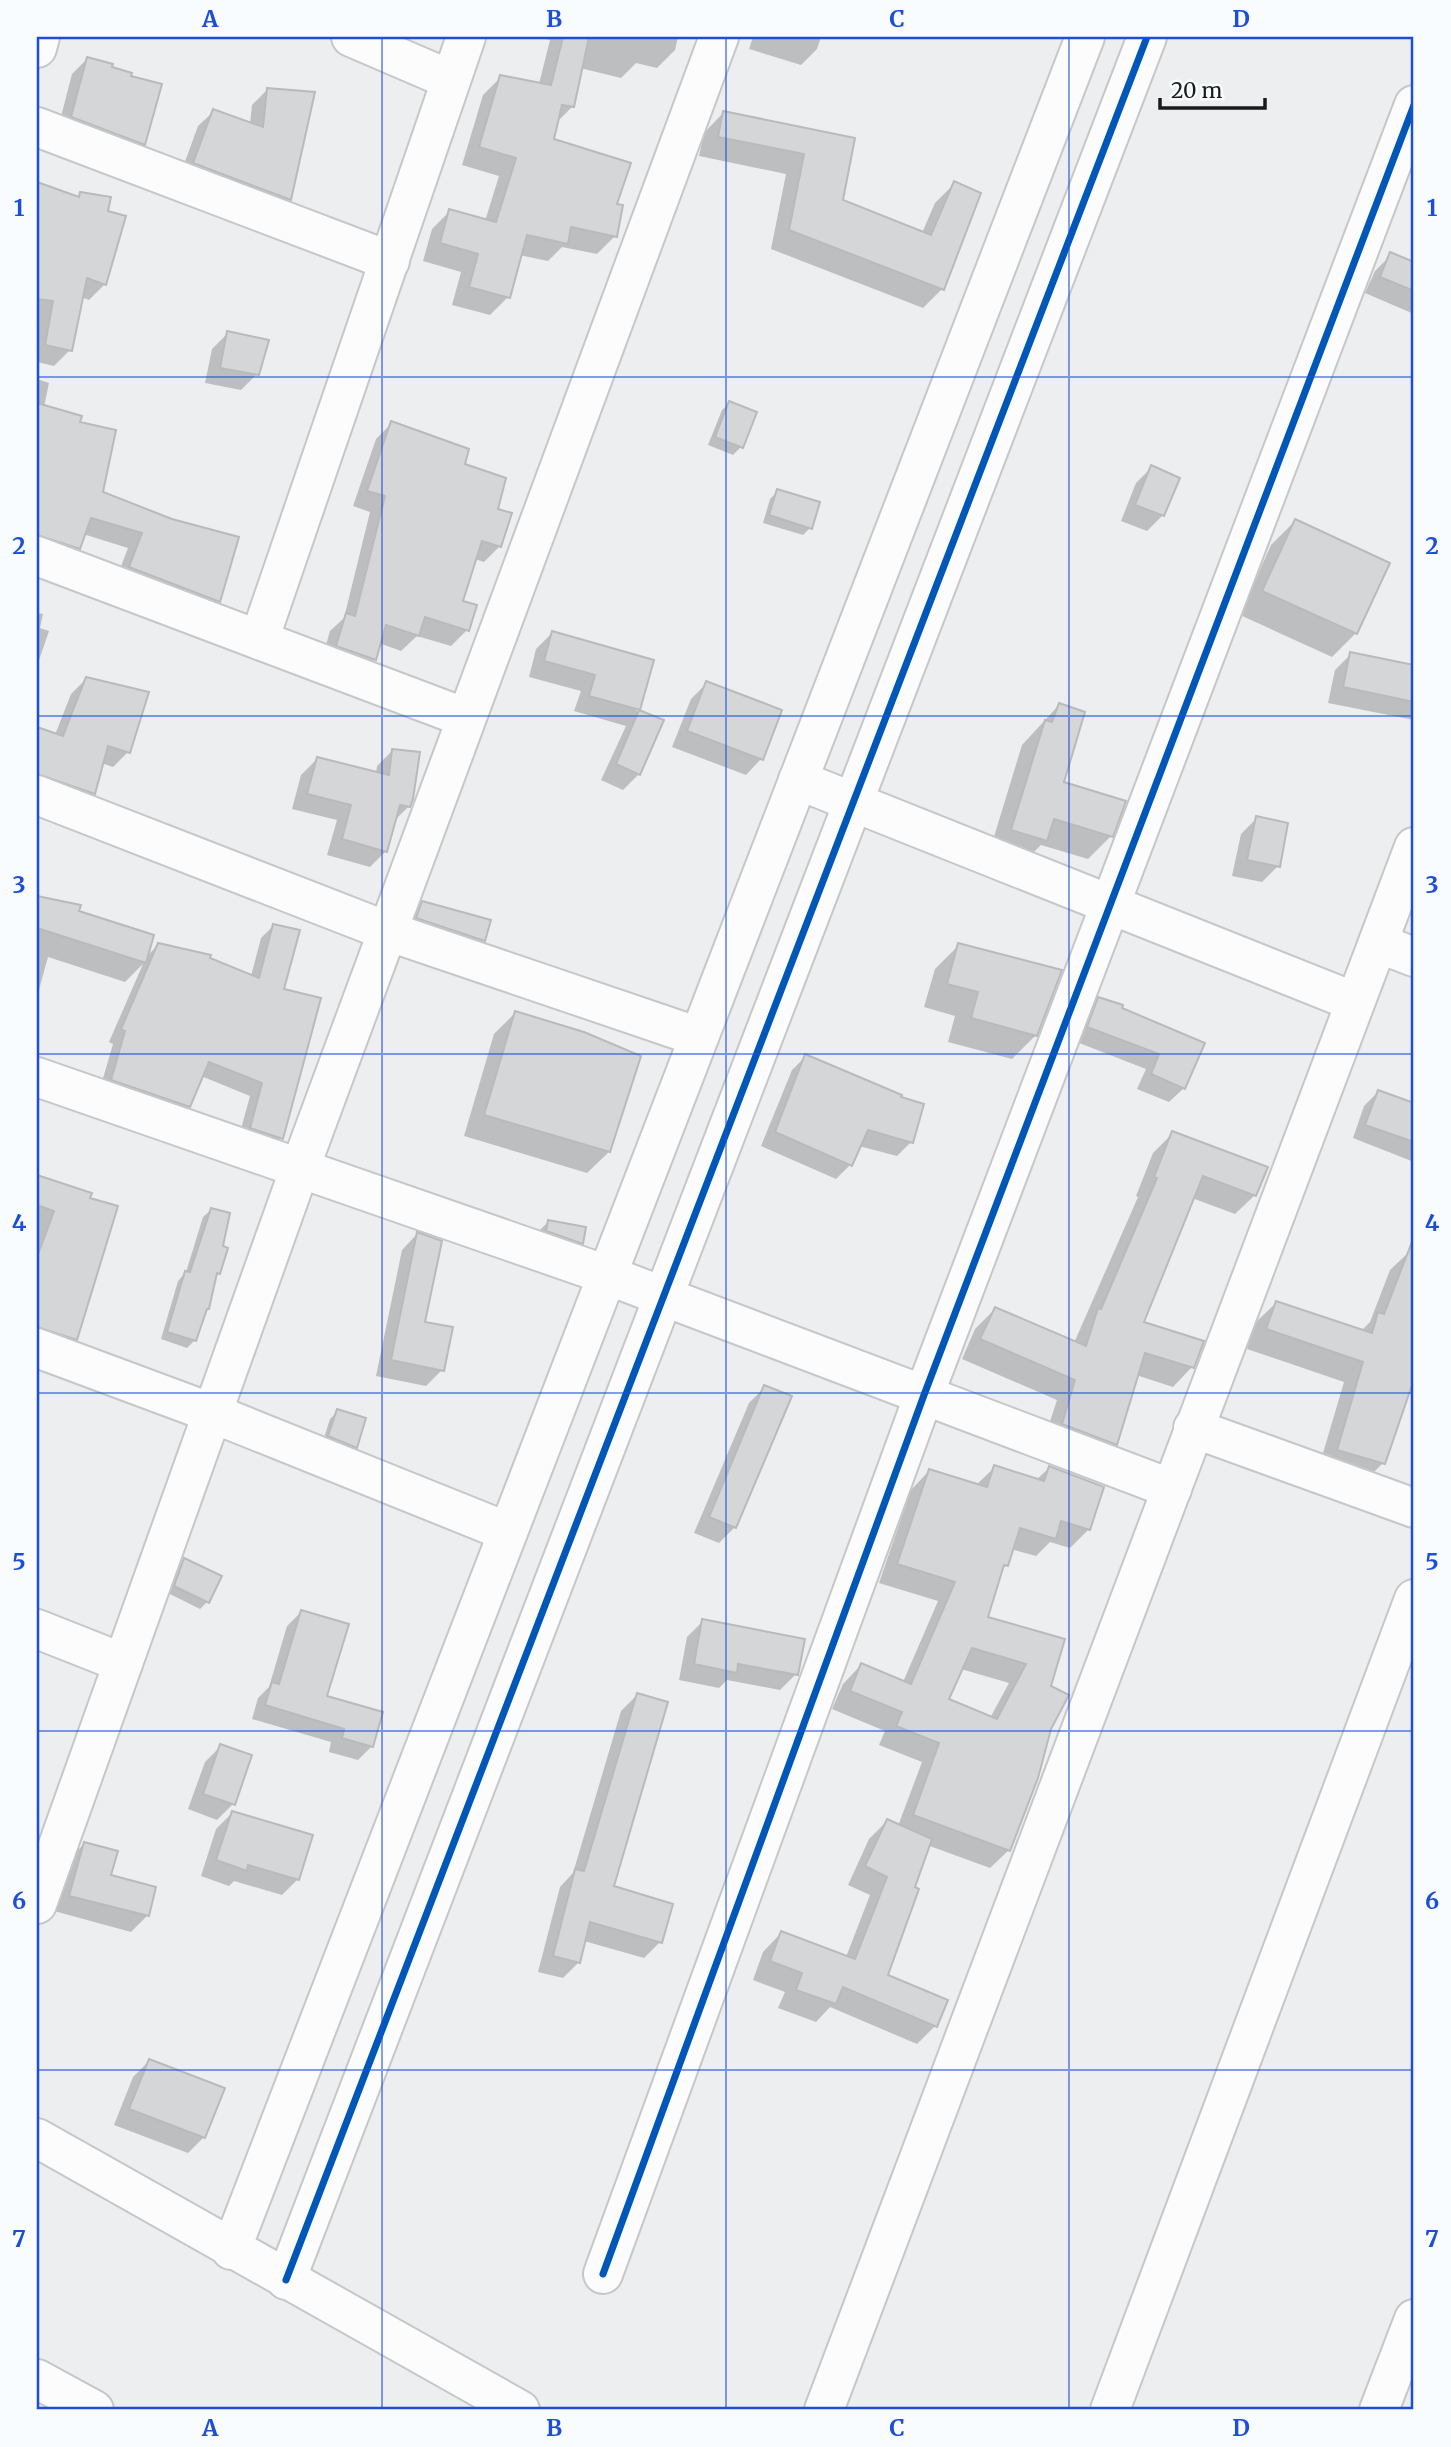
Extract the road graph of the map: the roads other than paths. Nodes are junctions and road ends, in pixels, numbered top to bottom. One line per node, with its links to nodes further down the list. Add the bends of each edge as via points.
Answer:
1 (40, 37): 7 (main road)
2 (351, 37): 8 (main road)
3 (466, 37): 8 (main road)
4 (719, 37): 14 (main road)
5 (1085, 37): 15 (main road)
6 (1147, 37): 17 (main road)
7 (37, 48)
8 (451, 80): 11 (main road)
9 (1414, 105): 19 (main road)
10 (37, 127): 11 (main road)
11 (390, 261): 13 (main road)
12 (37, 556): 13 (main road)
13 (259, 640): 14 (main road)
14 (466, 718): 20 (main road)
15 (798, 779): 17 (main road); 24 (main road)
16 (37, 795): 20 (main road)
17 (853, 801): 19 (main road); 28 (main road)
18 (1414, 847): 21 (main road)
19 (1112, 903): 23 (main road); 30 (main road)
20 (387, 931): 24 (main road); 26 (main road)
21 (1378, 943): 22 (main road); 23 (main road)
22 (1414, 957)
23 (1355, 1002): 32 (main road)
24 (699, 1037): 27 (main road)
25 (37, 1077): 26 (main road)
26 (300, 1168): 27 (main road); 31 (main road)
27 (607, 1275): 28 (main road); 35 (main road)
28 (662, 1296): 30 (main road); 43 (main road)
29 (37, 1348): 31 (main road)
30 (924, 1395): 33 (main road); 42 (main road)
31 (212, 1413): 35 (main road); 38 (main road)
32 (1193, 1428): 33 (main road); 34 (main road)
33 (1172, 1489): 48 (main road)
34 (1414, 1508)
35 (508, 1532): 41 (main road)
36 (1414, 1599): 49 (main road)
37 (37, 1629): 38 (main road)
38 (123, 1663): 39 (main road)
39 (37, 1904)
40 (37, 2138): 41 (main road)
41 (231, 2250): 43 (main road)
42 (603, 2274)
43 (286, 2280): 47 (main road)
44 (1414, 2319): 50 (main road)
45 (37, 2379): 46 (main road)
46 (94, 2410)
47 (520, 2410)
48 (824, 2410)
49 (1110, 2410)
50 (1379, 2410)

